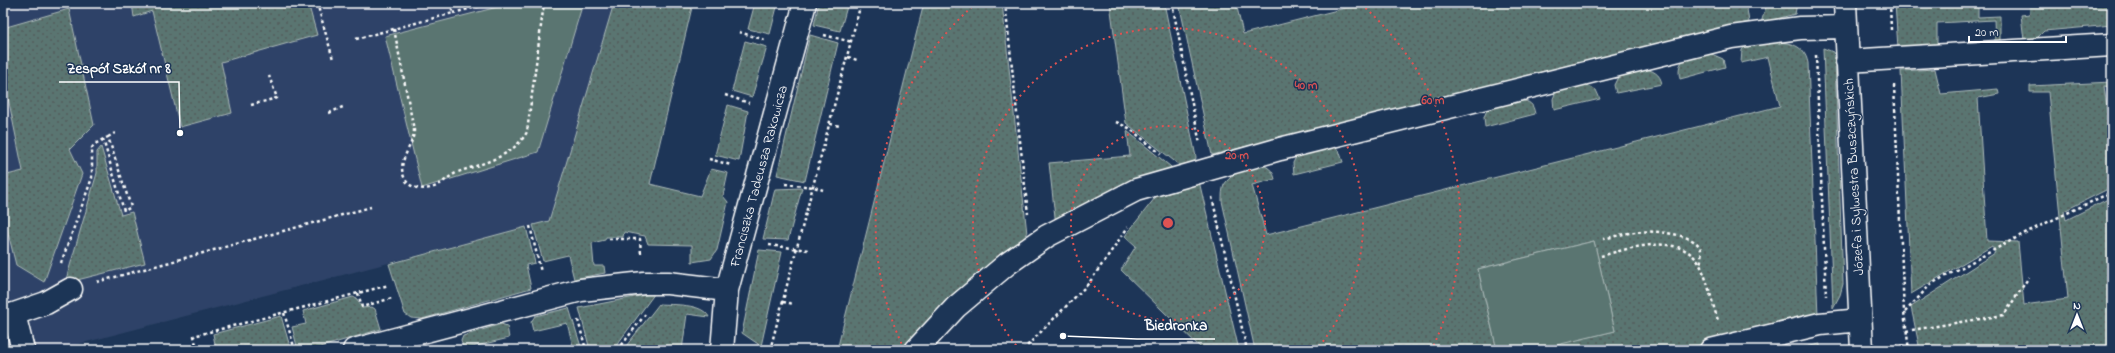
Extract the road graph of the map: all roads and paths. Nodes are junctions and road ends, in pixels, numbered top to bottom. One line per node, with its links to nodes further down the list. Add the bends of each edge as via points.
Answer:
1 (317, 3): 20 (path)
2 (450, 3): 10 (path)
3 (492, 3): 10 (path)
4 (544, 3): 12 (path, via 527,132 523,139 509,152 455,173 431,188 411,186 404,178 404,155 413,142 414,130)
5 (805, 3): 38 (street, Franciszka Tadeusza Rakowicza)
6 (861, 3): 18 (path)
7 (1004, 3): 48 (path)
8 (1845, 3): 11 (street, Józefa i Sylwestra Buszczyńskich)
9 (1890, 3): 19 (path)
10 (453, 13): 12 (path)
11 (1846, 27): 13 (street); 22 (street, Józefa i Sylwestra Buszczyńskich)
12 (394, 29): 15 (path)
13 (1814, 29): 37 (street, via 1800,28 1731,37 1280,149); 69 (path)
14 (739, 32): 16 (path)
15 (356, 38)
16 (768, 40)
17 (2112, 45): 19 (street)
18 (848, 57): 21 (path); 30 (path)
19 (1893, 58): 22 (street); 65 (path)
20 (333, 59)
21 (857, 60)
22 (1847, 61): 68 (street, Józefa i Sylwestra Buszczyńskich)
23 (269, 76): 26 (path, via 277,98)
24 (725, 96): 25 (path)
25 (751, 103)
26 (250, 105)
27 (345, 106): 28 (path)
28 (329, 113)
29 (1116, 122): 37 (path, via 1129,128)
30 (830, 124): 31 (path); 39 (path)
31 (840, 126)
32 (115, 133): 33 (path)
33 (108, 137): 34 (path); 34 (path, via 131,207 124,211)
34 (103, 139): 63 (path, via 92,148 92,178)
35 (709, 159): 36 (path)
36 (735, 166)
37 (1188, 176): 48 (street, via 1136,190)
38 (757, 182): 39 (path); 47 (street, Franciszka Tadeusza Rakowicza)
39 (814, 187): 40 (path); 49 (path)
40 (823, 190)
41 (2112, 192): 65 (path, via 2027,232 1930,284)
42 (370, 207): 57 (path)
43 (1132, 221): 81 (path, via 1089,283)
44 (530, 226): 61 (path)
45 (609, 239): 54 (path, via 640,239)
46 (1603, 239): 52 (path, via 1635,232 1677,235 1699,246 1702,251)
47 (740, 241): 49 (path); 58 (street, Franciszka Tadeusza Rakowicza)
48 (1032, 246): 80 (street, via 956,307)
49 (797, 248): 50 (path); 62 (path)
50 (808, 250)
51 (1601, 256): 52 (path, via 1659,244 1683,249)
52 (1700, 265): 72 (path)
53 (2029, 277): 70 (path, via 2004,315)
54 (644, 283): 55 (street); 61 (street, via 581,290)
55 (668, 283): 58 (street); 77 (path)
56 (389, 285): 59 (path)
57 (71, 289): 63 (street)
58 (727, 290): 78 (street, Franciszka Tadeusza Rakowicza)
59 (358, 293): 60 (path, via 362,307); 66 (path)
60 (392, 298)
61 (547, 298): 76 (street)
62 (783, 302): 64 (path); 79 (path)
63 (46, 303): 67 (street)
64 (794, 304)
65 (1904, 312): 70 (path)
66 (284, 313): 74 (path, via 194,336); 75 (path)
67 (9, 315): 73 (street)
68 (1860, 320): 69 (street); 83 (street, Józefa i Sylwestra Buszczyńskich)
69 (1827, 323): 72 (street)
70 (1906, 331): 84 (path)
71 (1554, 346): 82 (path)
72 (1718, 348)
73 (23, 350)
74 (197, 350)
75 (295, 350)
76 (354, 350)
77 (618, 350)
78 (723, 350)
79 (770, 350)
80 (916, 350)
81 (1023, 350)
82 (1555, 350)
83 (1862, 350)
84 (1909, 350)

